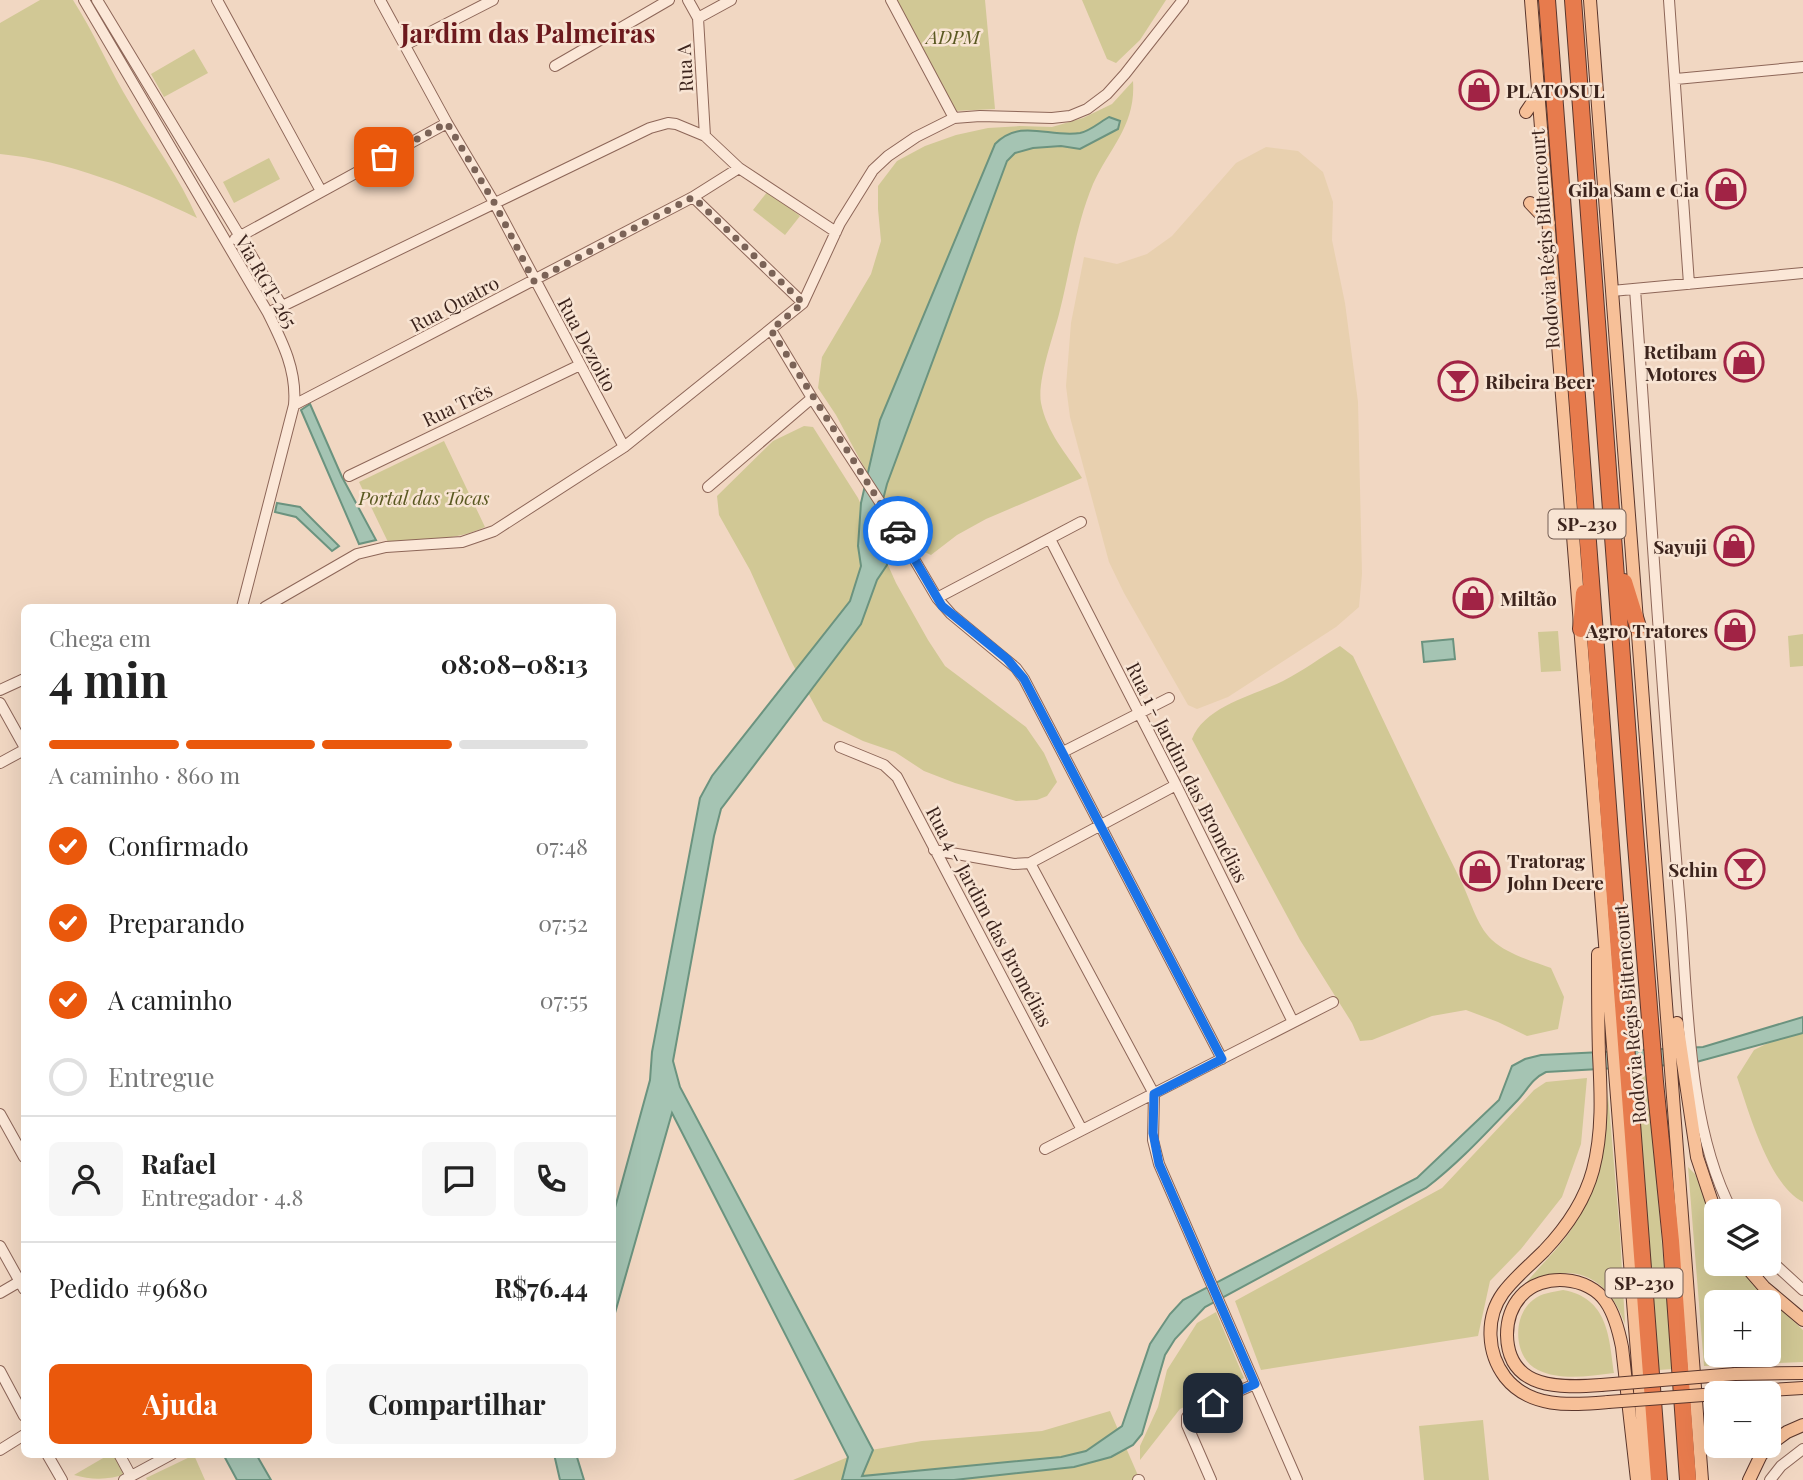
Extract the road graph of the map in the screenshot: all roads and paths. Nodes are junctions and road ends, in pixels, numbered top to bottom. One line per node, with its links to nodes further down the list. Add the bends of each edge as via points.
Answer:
1 (84, 0): 36 (street, Via RGT-265)
2 (97, 0): 35 (street)
3 (217, 0): 29 (street)
4 (380, 0): 18 (street, Rua Dezoito)
5 (494, 0): 18 (street)
6 (669, 0): 20 (street)
7 (688, 0): 17 (street, Rua A)
8 (731, 0): 17 (street)
9 (891, 0): 25 (street)
10 (1183, 0): 25 (street, via 1116,84 1087,109 1052,118)
11 (1531, 0): 23 (main road)
12 (1547, 0): 54 (highway, Rodovia Régis Bittencourt / SP-230)
13 (1573, 0): 19 (highway, Rodovia Régis Bittencourt / SP-230)
14 (1579, 0): 19 (highway)
15 (1590, 0): 41 (main road)
16 (1669, 0): 22 (street)
17 (698, 18): 27 (street, Rua A)
18 (405, 45): 26 (street, Rua Dezoito)
19 (1578, 65): 55 (highway, Rodovia Régis Bittencourt / SP-230)
20 (555, 66)
21 (1803, 67): 22 (street)
22 (1676, 79): 39 (street)
23 (1538, 94): 24 (main road); 33 (main road)
24 (1526, 112)
25 (954, 118): 34 (street, via 916,137 880,163)
26 (447, 123): 29 (street); 32 (street, Rua Dezoito)
27 (705, 136): 28 (street); 32 (street, via 676,124 650,128)
28 (739, 168): 30 (street, Rua Quatro); 34 (street)
29 (321, 191): 35 (street)
30 (693, 197): 38 (street, Rua Quatro); 42 (street)
31 (1530, 203): 33 (main road)
32 (495, 204): 38 (street, Rua Dezoito); 43 (street)
33 (1549, 223): 60 (main road)
34 (836, 232): 42 (street)
35 (240, 236): 36 (street); 43 (street)
36 (226, 243): 44 (street, Via RGT-265)
37 (1803, 274): 39 (street)
38 (534, 281): 46 (street, Rua Dezoito); 48 (street, Rua Quatro)
39 (1689, 284): 40 (street)
40 (1635, 289): 41 (street); 78 (street, via 1674,839)
41 (1612, 291): 59 (main road)
42 (803, 303): 45 (street)
43 (282, 306): 44 (street)
44 (268, 313): 48 (street, Via RGT-265, via 288,354)
45 (771, 330): 47 (street); 49 (street)
46 (580, 365): 49 (street, Rua Dezoito); 50 (street, Rua Três)
47 (812, 398): 51 (street); 56 (street)
48 (294, 405): 57 (street, Via RGT-265)
49 (624, 447): 58 (street, via 494,531 462,542 364,552)
50 (349, 476)
51 (708, 486)
52 (1081, 522): 53 (street)
53 (1050, 539): 56 (street); 65 (street, Rua 1 - Jardim das Bromélias)
54 (1588, 542): 60 (highway); 79 (highway, Rodovia Régis Bittencourt / SP-230)
55 (1616, 558): 59 (highway); 121 (highway, Rodovia Régis Bittencourt / SP-230)
56 (937, 598): 69 (street, via 1016,668)
57 (243, 604)
58 (270, 604)
59 (1638, 627): 78 (main road, via 1659,891)
60 (1581, 629): 74 (main road)
61 (21, 680): 62 (street)
62 (0, 690)
63 (1170, 698): 65 (street)
64 (0, 703): 66 (street)
65 (1140, 714): 69 (street); 71 (street, Rua 1 - Jardim das Bromélias)
66 (21, 742)
67 (840, 747): 73 (street, Rua 4 - Jardim das Bromélias, via 893,772)
68 (21, 750): 70 (street)
69 (1063, 752): 72 (street)
70 (0, 763)
71 (1176, 785): 72 (street); 77 (street, Rua 1 - Jardim das Bromélias)
72 (1100, 825): 75 (street); 80 (street)
73 (934, 850): 75 (street); 85 (street, Rua 4 - Jardim das Bromélias)
74 (1597, 859): 79 (main road); 103 (main road, bridge, via 1598,1148 1586,1191 1545,1250 1502,1294 1493,1313 1492,1354 1513,1386 1546,1403)
75 (1030, 863): 83 (street)
76 (1333, 1002): 77 (street)
77 (1293, 1022): 80 (street)
78 (1681, 1044): 81 (main road)
79 (1620, 1050): 82 (highway, Rodovia Régis Bittencourt / SP-230)
80 (1222, 1059): 83 (street)
81 (1685, 1080): 88 (main road, via 1699,1165); 89 (street); 122 (main road)
82 (1623, 1087): 119 (main road); 120 (highway, Rodovia Régis Bittencourt / SP-230)
83 (1154, 1094): 85 (street); 100 (street, via 1156,1155)
84 (1, 1118): 87 (street)
85 (1082, 1130): 86 (street)
86 (1045, 1149)
87 (21, 1152)
88 (1711, 1199)
89 (1727, 1199)
90 (0, 1246): 93 (street)
91 (1781, 1270): 95 (street)
92 (1755, 1276): 97 (main road)
93 (21, 1280)
94 (21, 1284): 96 (street)
95 (1803, 1290)
96 (0, 1293)
97 (1803, 1320)
98 (1803, 1373): 118 (main road, bridge, via 1735,1374 1601,1385 1557,1386 1529,1378 1507,1344 1512,1309 1522,1294 1564,1280 1595,1290 1606,1301 1622,1347)
99 (1, 1375): 104 (street)
100 (1255, 1384): 116 (street, via 1187,1417); 117 (street)
101 (1803, 1388): 102 (main road)
102 (1781, 1389)
103 (1704, 1395)
104 (21, 1411)
105 (1803, 1425): 106 (main road)
106 (1781, 1436)
107 (21, 1437): 109 (street)
108 (1803, 1449): 124 (street)
109 (0, 1450)
110 (49, 1458): 115 (street)
111 (120, 1458): 114 (street)
112 (165, 1458): 114 (street)
113 (1760, 1458): 123 (main road)
114 (128, 1478)
115 (62, 1480)
116 (1211, 1480)
117 (1297, 1480)
118 (1637, 1480)
119 (1647, 1480)
120 (1659, 1480)
121 (1688, 1480)
122 (1702, 1480)
123 (1749, 1480)
124 (1770, 1480)

